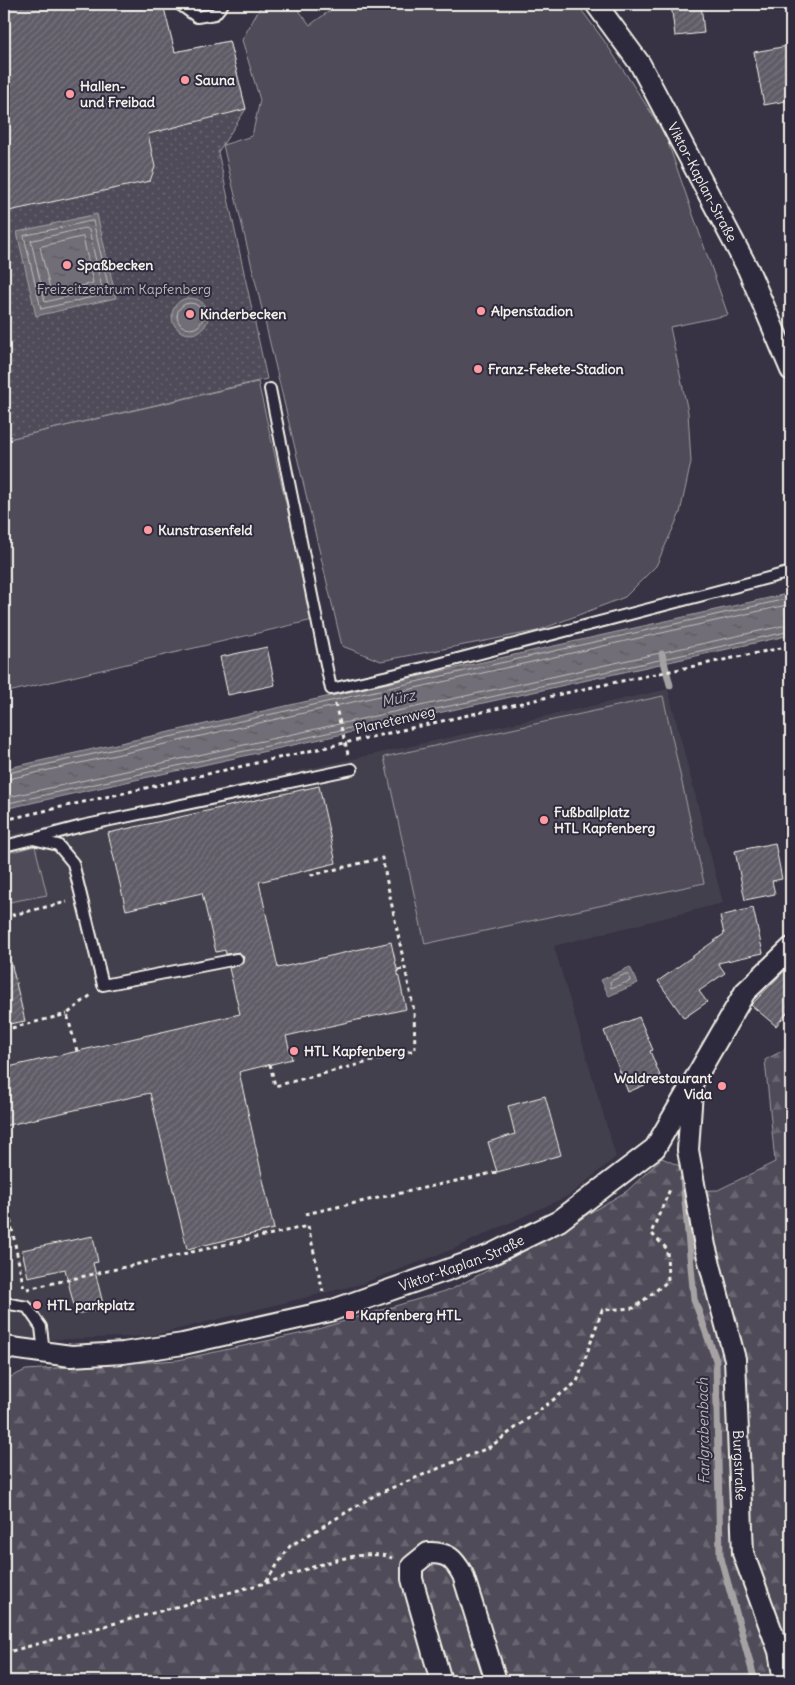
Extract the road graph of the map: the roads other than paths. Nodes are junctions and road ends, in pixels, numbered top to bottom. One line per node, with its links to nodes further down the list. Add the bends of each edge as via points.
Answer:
1 (178, 4): 2 (lane, via 197,17 215,14)
2 (223, 4)
3 (596, 4): 4 (street, Viktor-Kaplan-Straße, via 640,64 748,269)
4 (791, 370)
5 (270, 389): 6 (lane, via 331,689 433,666)
6 (791, 572)
7 (352, 769): 8 (lane)
8 (33, 839): 9 (lane); 11 (lane, via 58,844 73,863 103,985)
9 (4, 846)
10 (791, 948): 12 (street, Viktor-Kaplan-Straße, via 745,992)
11 (237, 959)
12 (692, 1086): 15 (street, Viktor-Kaplan-Straße, via 655,1148 559,1221 490,1255 330,1311 183,1344 114,1354 71,1356); 18 (street, Burgstraße, via 688,1150 705,1246 735,1359 743,1553 780,1651)
13 (4, 1303): 15 (lane, via 27,1307 41,1327)
14 (4, 1347): 15 (street, Viktor-Kaplan-Straße)
15 (44, 1353)
16 (441, 1681): 17 (street, via 426,1621 414,1590 412,1566 428,1553 448,1555 463,1575)
17 (496, 1681)
18 (784, 1681)

